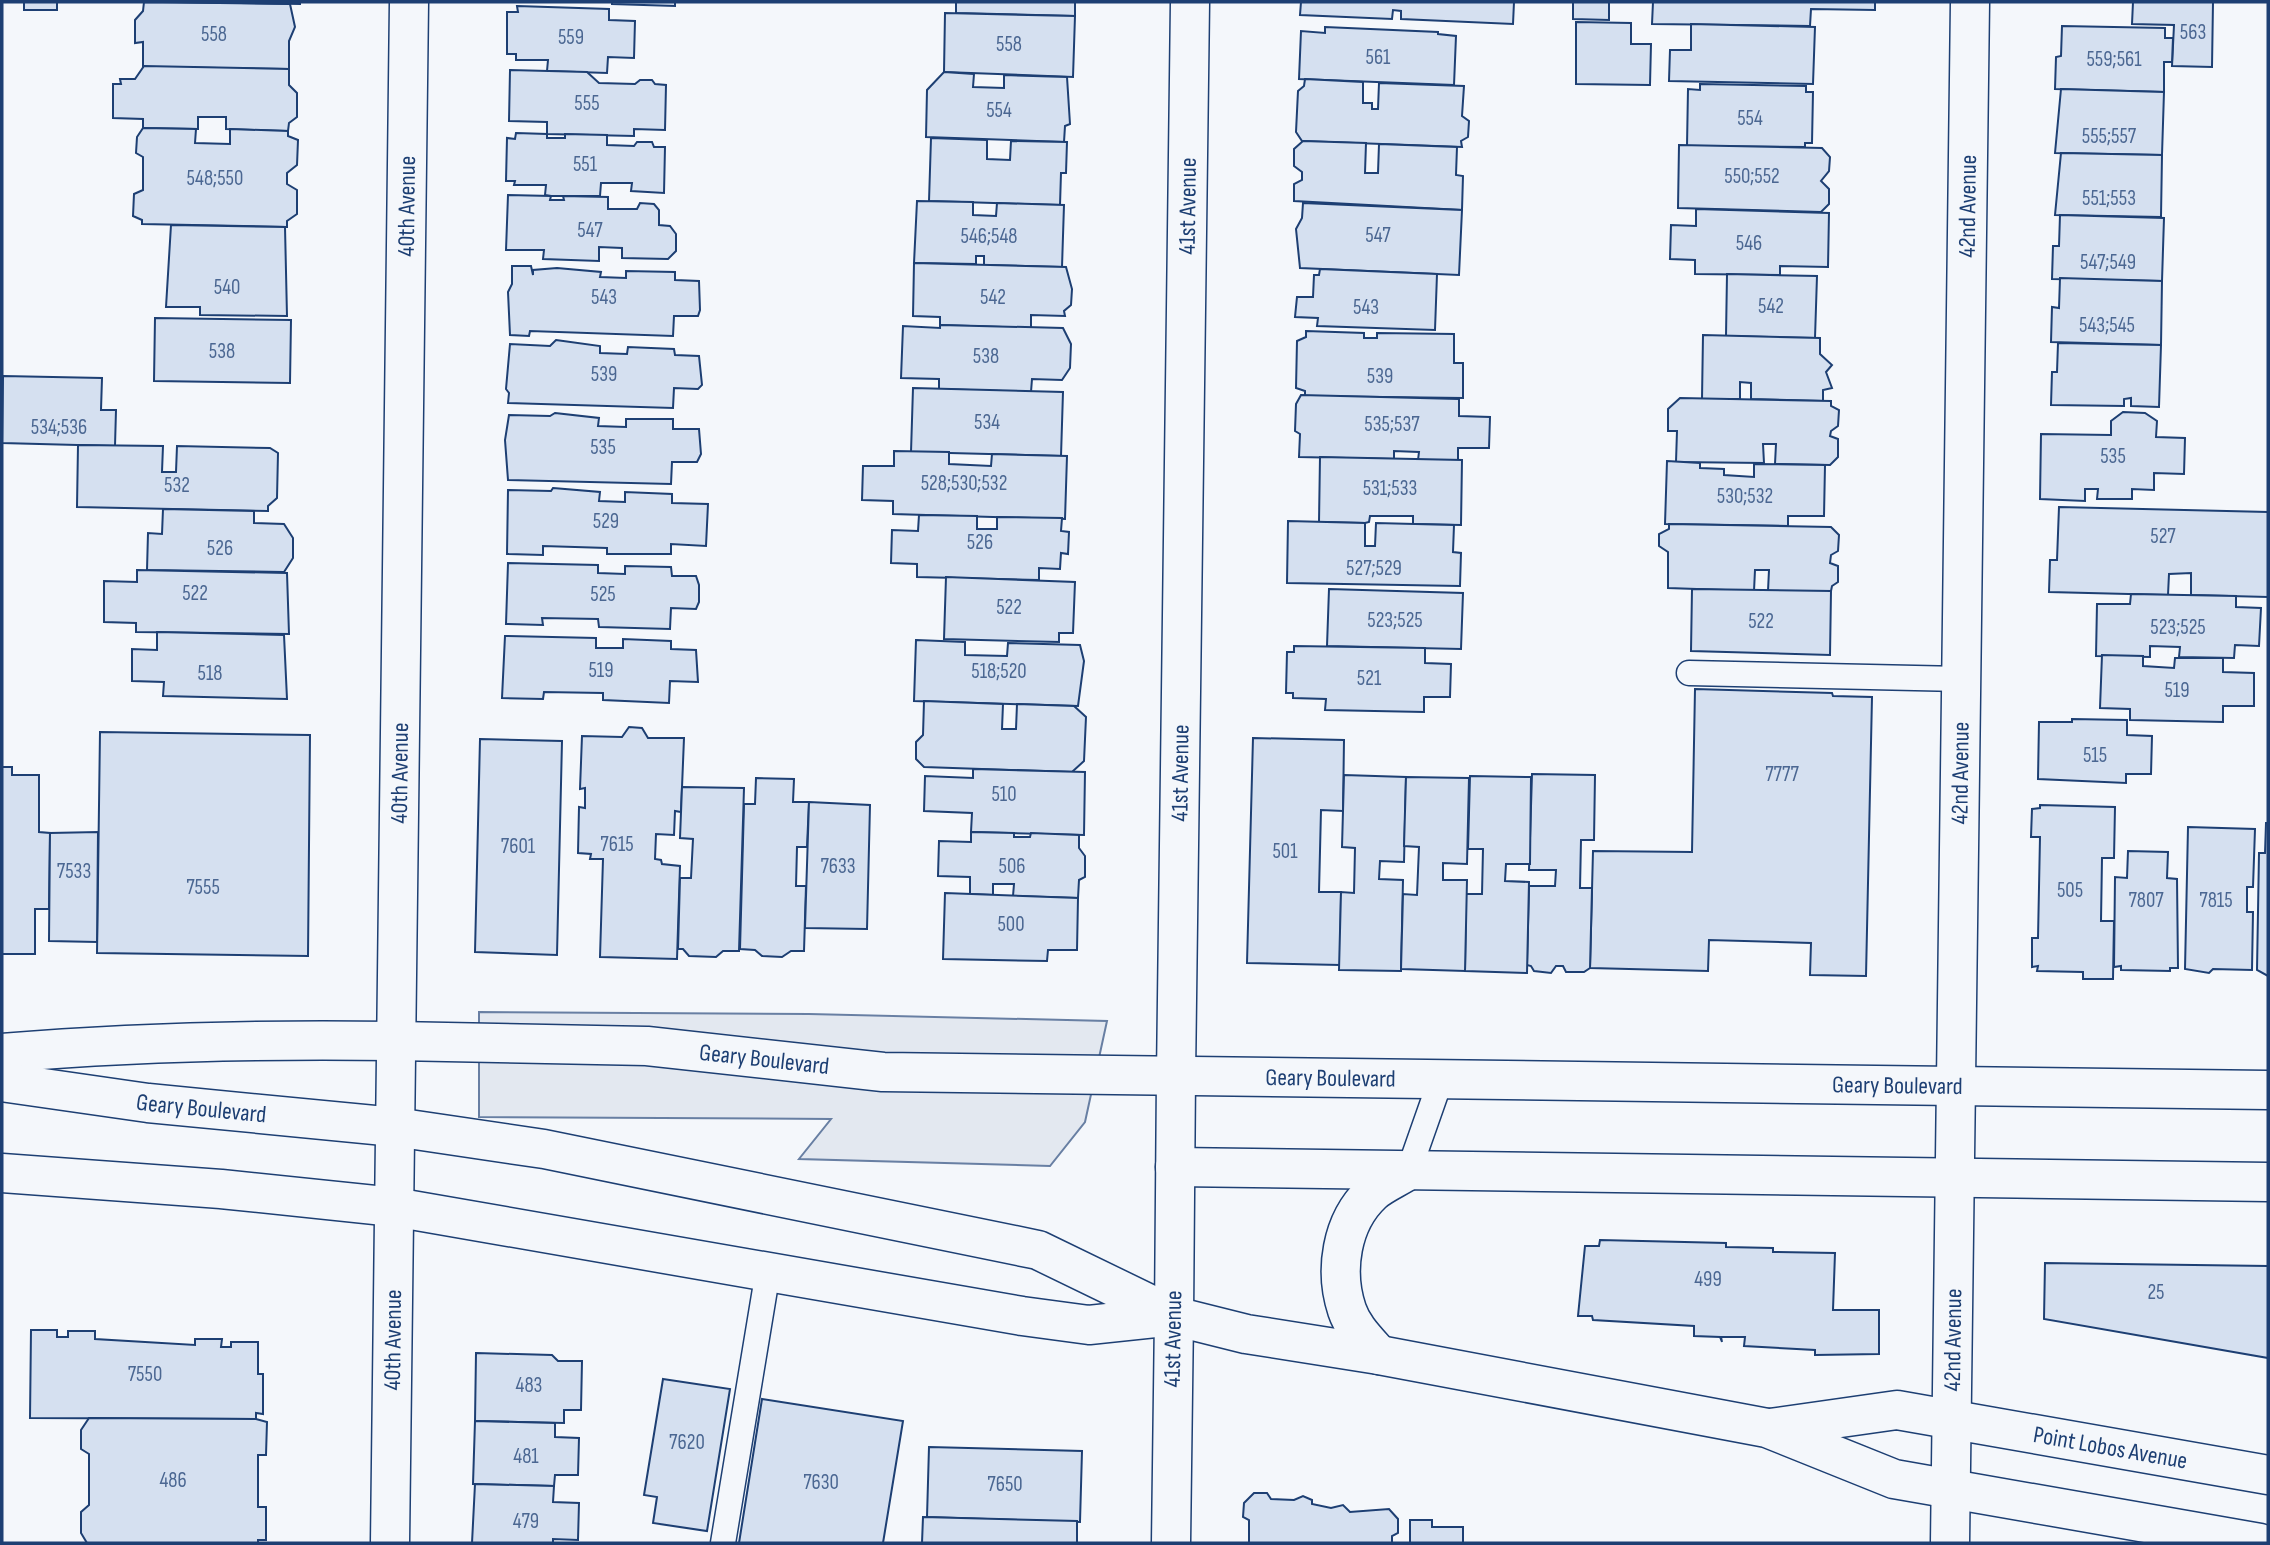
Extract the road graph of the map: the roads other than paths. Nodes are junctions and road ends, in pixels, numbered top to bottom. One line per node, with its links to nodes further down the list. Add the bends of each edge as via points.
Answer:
1 (409, 2): 6 (street, 40th Avenue)
2 (1189, 2): 8 (street, 41st Avenue)
3 (1969, 2): 5 (street, 42nd Avenue)
4 (1689, 673): 5 (lane)
5 (1961, 679): 11 (street, 42nd Avenue)
6 (396, 1041): 7 (street, Geary Boulevard, via 195,1041); 8 (street, Geary Boulevard, via 647,1046 883,1072); 13 (street, 40th Avenue)
7 (2, 1053)
8 (1177, 1076): 9 (street, Geary Boulevard); 14 (street, 41st Avenue)
9 (1441, 1079): 11 (street, Geary Boulevard); 15 (lane)
10 (2, 1082): 13 (street, Geary Boulevard, via 148,1103)
11 (1956, 1086): 12 (street, Geary Boulevard); 17 (street, 42nd Avenue)
12 (2268, 1090)
13 (395, 1127): 19 (street, 40th Avenue); 21 (street, Geary Boulevard, via 544,1149 1038,1250)
14 (1175, 1167): 15 (street); 21 (street, 41st Avenue)
15 (1409, 1170): 17 (street); 22 (street, via 1373,1192 1355,1213 1341,1256 1347,1310)
16 (2, 1173): 19 (street, Geary Boulevard)
17 (1954, 1178): 18 (street); 23 (street, 42nd Avenue)
18 (2268, 1182)
19 (394, 1207): 20 (street, Geary Boulevard); 27 (street, 40th Avenue)
20 (768, 1271): 21 (street, Geary Boulevard, via 1089,1325); 28 (lane)
21 (1174, 1316): 22 (street, Geary Boulevard, via 1246,1334); 29 (street, 41st Avenue)
22 (1379, 1355): 24 (street, Geary Boulevard)
23 (1951, 1418): 24 (street, Geary Boulevard, via 1897,1410); 25 (street, Point Lobos Avenue); 26 (street, 42nd Avenue)
24 (1767, 1428): 26 (street, Geary Boulevard, via 1894,1479)
25 (2268, 1475)
26 (1951, 1489): 30 (street, 42nd Avenue); 31 (street)
27 (390, 1543)
28 (723, 1543)
29 (1171, 1543)
30 (1950, 1543)
31 (2260, 1543)

